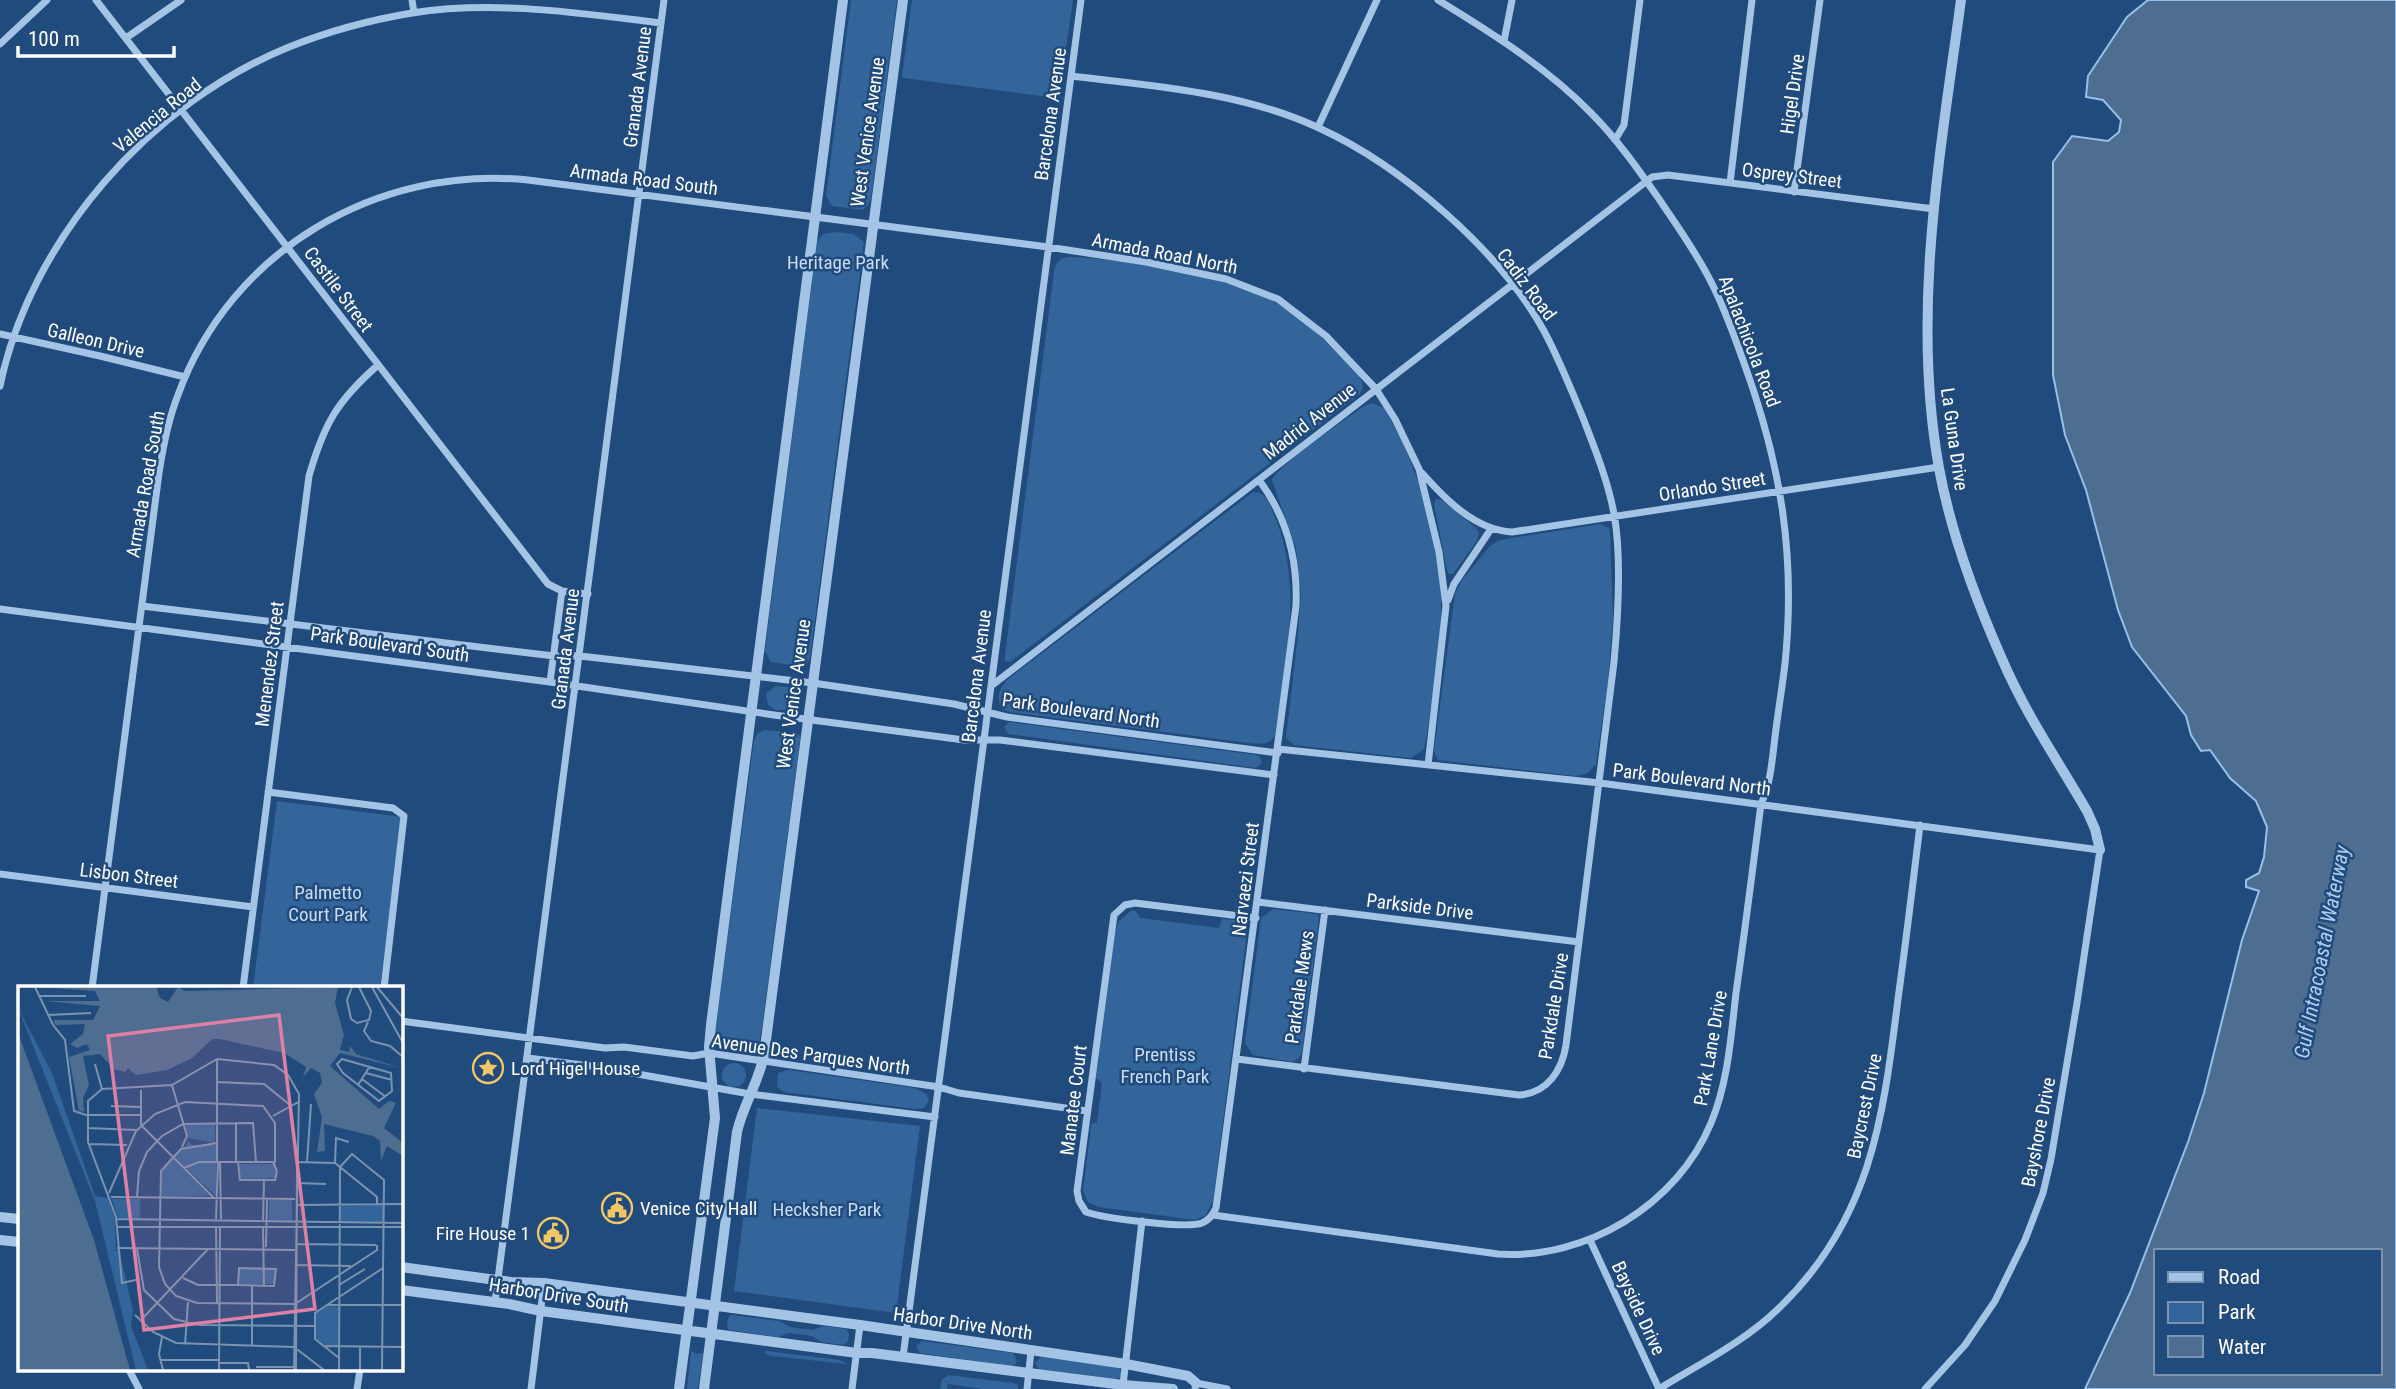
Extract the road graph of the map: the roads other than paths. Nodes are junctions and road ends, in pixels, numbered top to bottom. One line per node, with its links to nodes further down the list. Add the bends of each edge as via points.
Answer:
1 (47, 0): 20 (street)
2 (96, 0): 18 (street, Castile Street)
3 (181, 0): 18 (street)
4 (412, 0): 16 (street)
5 (664, 0): 17 (street, Granada Avenue)
6 (843, 0): 30 (street, West Venice Avenue)
7 (903, 0): 31 (street, West Venice Avenue)
8 (1081, 0): 21 (street, Barcelona Avenue)
9 (1377, 0): 23 (street)
10 (1438, 0): 19 (street, Apalachicola Road)
11 (1512, 0): 19 (street)
12 (1640, 0): 24 (street, via 1624,125)
13 (1752, 0): 26 (street)
14 (1820, 0): 27 (street, Higel Drive)
15 (1961, 0): 29 (street, La Guna Drive)
16 (414, 13): 17 (street, Valencia Road, via 520,8); 22 (street, Valencia Road, via 351,26 288,47 227,79)
17 (661, 23): 28 (street, Granada Avenue)
18 (126, 38): 22 (street, Castile Street)
19 (1504, 41): 24 (street, Apalachicola Road, via 1562,86)
20 (0, 44)
21 (1071, 76): 23 (street, Cadiz Road, via 1204,94); 33 (street, Barcelona Avenue)
22 (182, 110): 32 (street, Castile Street); 36 (street, Valencia Road, via 118,167 85,205 45,267)
23 (1318, 127): 34 (street, Cadiz Road, via 1380,162 1426,198)
24 (1615, 139): 25 (street, Apalachicola Road)
25 (1646, 180): 26 (street, Osprey Street, via 1664,175); 34 (street, Madrid Avenue); 44 (street, Apalachicola Road, via 1692,248 1721,302 1759,405)
26 (1730, 183): 27 (street, Osprey Street)
27 (1794, 192): 29 (street, Osprey Street)
28 (640, 195): 30 (street, Armada Road South); 32 (street, Armada Road South, via 510,178 448,181 370,201); 48 (street, Granada Avenue)
29 (1934, 209): 41 (street, La Guna Drive, via 1927,353)
30 (815, 218): 31 (street, Armada Road North); 57 (street, West Venice Avenue)
31 (872, 225): 33 (street, Armada Road North); 59 (street, West Venice Avenue)
32 (286, 246): 37 (street, Castile Street); 38 (street, Armada Road South, via 244,287)
33 (1048, 247): 40 (street, Armada Road North, via 1171,266 1262,291 1309,322); 60 (street, Barcelona Avenue)
34 (1512, 285): 40 (street, Madrid Avenue); 45 (street, Cadiz Road, via 1554,352 1600,464)
35 (0, 334): 36 (street, Galleon Drive)
36 (13, 336): 38 (street, Galleon Drive); 39 (street, Valencia Road)
37 (378, 365): 47 (street, Castile Street, via 548,584); 52 (street, Menendez Street, via 341,402 315,455)
38 (185, 377): 49 (street, Armada Road South, via 162,453)
39 (0, 386)
40 (1376, 389): 42 (street, Armada Road North); 43 (street, Madrid Avenue)
41 (1939, 467): 44 (street, Orlando Street); 74 (street, La Guna Drive, via 1968,575 2002,661 2087,811)
42 (1419, 470): 46 (street, via 1468,516); 50 (street, Armada Road North, via 1439,551)
43 (1259, 480): 60 (street, Madrid Avenue); 67 (street, Narvaezi Street, via 1285,529 1296,581)
44 (1781, 492): 45 (street, Orlando Street); 72 (street, Apalachicola Road, via 1788,555 1787,635 1769,780)
45 (1615, 517): 46 (street, Orlando Street, via 1512,532); 70 (street, Cadiz Road, via 1617,632)
46 (1491, 529): 50 (street, via 1454,584)
47 (562, 591): 48 (street); 55 (street)
48 (588, 594): 56 (street, Granada Avenue)
49 (142, 606): 52 (street, Park Boulevard South); 53 (street, Armada Road South)
50 (1446, 606): 68 (street, Armada Road North)
51 (0, 608): 53 (street, Park Boulevard South)
52 (290, 624): 54 (street, Menendez Street); 55 (street, Park Boulevard South)
53 (140, 628): 54 (street, Park Boulevard South); 76 (street, Armada Road South)
54 (287, 646): 58 (street, Park Boulevard South); 71 (street, Menendez Street)
55 (554, 656): 56 (street, Park Boulevard South); 58 (street)
56 (580, 656): 57 (street, Park Boulevard South); 61 (street, Granada Avenue)
57 (756, 676): 59 (street, Park Boulevard North); 62 (street, West Venice Avenue)
58 (550, 682): 61 (street, Park Boulevard South)
59 (813, 683): 63 (street, Park Boulevard North); 65 (street, West Venice Avenue)
60 (991, 685): 63 (street, Barcelona Avenue)
61 (576, 687): 62 (street, Park Boulevard South); 86 (street, Granada Avenue)
62 (751, 712): 64 (street, Park Boulevard South); 87 (street, West Venice Avenue)
63 (988, 712): 66 (street, Barcelona Avenue); 67 (street, Park Boulevard North)
64 (774, 715): 65 (street, Park Boulevard North)
65 (807, 719): 66 (street, Park Boulevard North); 90 (street, West Venice Avenue)
66 (984, 740): 69 (street, Park Boulevard North); 92 (street, Barcelona Avenue)
67 (1278, 751): 68 (street, Park Boulevard North); 69 (street, Narvaezi Street)
68 (1428, 765): 70 (street, Park Boulevard North)
69 (1274, 775): 77 (street, Narvaezi Street)
70 (1600, 783): 72 (street, Park Boulevard North); 81 (street, Parkdale Drive)
71 (268, 792): 78 (street, Menendez Street); 84 (street, via 393,808 404,816)
72 (1761, 804): 73 (street, Park Boulevard North); 102 (street, Park Lane Drive, via 1725,1073 1712,1122 1662,1192)
73 (1920, 825): 74 (street, Park Boulevard North); 132 (street, Baycrest Drive, via 1885,1101 1856,1199 1816,1267 1778,1310)
74 (2100, 850): 133 (street, Bayshore Drive, via 2043,1193 1995,1301 1965,1345)
75 (0, 874): 76 (street, Lisbon Street)
76 (106, 888): 78 (street, Lisbon Street); 82 (street, Armada Road South)
77 (1258, 902): 79 (street, Parkside Drive); 80 (street, Narvaezi Street)
78 (253, 907): 83 (street, Menendez Street)
79 (1325, 910): 81 (street, Parkside Drive); 91 (street, Parkdale Mews)
80 (1256, 918): 89 (street, Narvaezi Street); 95 (street, Manatee Court, via 1135,903 1117,912)
81 (1579, 942): 91 (street, Parkdale Drive, via 1564,1055 1554,1077 1536,1092 1514,1095)
82 (92, 986)
83 (243, 986)
84 (384, 986)
85 (402, 1021): 86 (street, Avenue Des Parques North)
86 (530, 1038): 87 (street, Avenue Des Parques North); 88 (street, Granada Avenue)
87 (709, 1054): 90 (street, Avenue Des Parques North); 93 (street, West Venice Avenue)
88 (528, 1058): 93 (street); 105 (street, Granada Avenue)
89 (1237, 1059): 91 (street, Parkdale Drive); 97 (street, Narvaezi Street)
90 (763, 1060): 92 (street, Avenue Des Parques North); 94 (street, West Venice Avenue)
91 (1304, 1069)
92 (939, 1087): 95 (street, Avenue Des Parques North); 96 (street, Barcelona Avenue)
93 (712, 1089): 94 (street); 109 (street, West Venice Avenue, via 714,1127)
94 (750, 1094): 96 (street); 110 (street, West Venice Avenue, via 737,1132)
95 (1087, 1111): 100 (street, Manatee Court, via 1077,1191 1083,1209)
96 (935, 1117): 114 (street, Barcelona Avenue)
97 (1213, 1215): 100 (street, via 1193,1225); 102 (street, Park Lane Drive, via 1498,1254 1541,1253)
98 (0, 1216): 99 (street)
99 (18, 1219)
100 (1142, 1221): 119 (street)
101 (0, 1240): 103 (street)
102 (1590, 1240): 132 (street, Bayside Drive)
103 (18, 1242)
104 (402, 1268): 105 (street, Harbor Drive South)
105 (498, 1280): 106 (street, Harbor Drive South); 108 (street, Granada Avenue)
106 (544, 1283): 109 (street, Harbor Drive South); 111 (street)
107 (402, 1290): 108 (street, Harbor Drive South)
108 (495, 1302): 111 (street, Harbor Drive South)
109 (691, 1303): 110 (street, Harbor Drive North); 113 (street, West Venice Avenue)
110 (715, 1306): 112 (street, Harbor Drive North); 115 (street, West Venice Avenue)
111 (541, 1311): 113 (street, Harbor Drive South); 125 (street)
112 (860, 1325): 114 (street, Harbor Drive North); 117 (street)
113 (687, 1331): 115 (street, Harbor Drive South); 126 (street, West Venice Avenue)
114 (906, 1332): 116 (street, Harbor Drive North); 118 (street, Barcelona Avenue)
115 (711, 1334): 117 (street); 127 (street, West Venice Avenue)
116 (1031, 1351): 119 (street, Harbor Drive North); 121 (street)
117 (857, 1353): 118 (street); 128 (street)
118 (903, 1357): 121 (street)
119 (1126, 1364): 122 (street); 123 (street, Harbor Drive North, via 1188,1376)
120 (130, 1372): 124 (street)
121 (1028, 1373): 122 (street); 129 (street)
122 (1123, 1385): 130 (street)
123 (1196, 1386): 131 (street, Harbor Drive North)
124 (139, 1389)
125 (531, 1389)
126 (679, 1389)
127 (704, 1389)
128 (852, 1389)
129 (1027, 1389)
130 (1173, 1389)
131 (1227, 1389)
132 (1659, 1389)
133 (1925, 1389)

